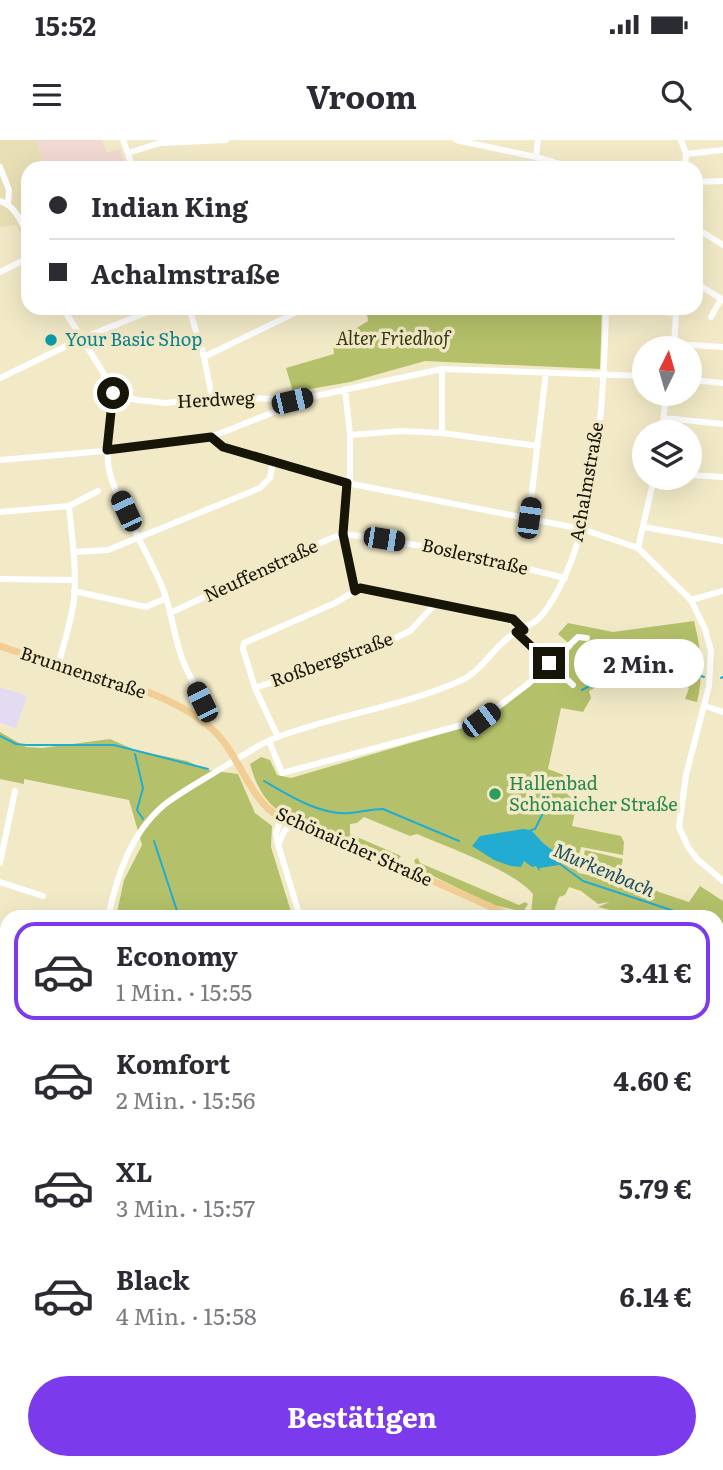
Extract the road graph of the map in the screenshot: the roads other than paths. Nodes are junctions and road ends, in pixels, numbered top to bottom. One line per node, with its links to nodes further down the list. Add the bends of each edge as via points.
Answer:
1 (123, 140): 7 (street)
2 (226, 140): 7 (street, via 160,143)
3 (456, 140): 9 (street)
4 (538, 140): 9 (street)
5 (681, 140): 8 (street)
6 (723, 150): 8 (street)
7 (128, 153): 10 (street)
8 (686, 155): 12 (street)
9 (536, 157): 11 (street)
10 (131, 161)
11 (549, 161)
12 (686, 161)
13 (0, 167): 16 (street, via 9,190)
14 (723, 181): 15 (street)
15 (703, 182)
16 (4, 202): 17 (street)
17 (21, 223)
18 (703, 232): 19 (street)
19 (723, 245)
20 (21, 262): 21 (street)
21 (0, 272)
22 (703, 288): 23 (street)
23 (722, 300): 30 (street)
24 (67, 315): 32 (street)
25 (141, 315): 32 (street)
26 (191, 315): 35 (street)
27 (291, 315): 35 (street)
28 (606, 315): 38 (street, Achalmstraße)
29 (676, 315): 31 (street)
30 (711, 317)
31 (675, 336)
32 (81, 339): 40 (street); 44 (street)
33 (702, 347): 34 (street)
34 (723, 347)
35 (204, 357): 45 (street)
36 (442, 369): 37 (street, Herdweg); 43 (street, Herdweg); 51 (street)
37 (546, 372): 38 (street, Herdweg); 54 (street)
38 (604, 375): 39 (street, Herdweg); 68 (street, Achalmstraße)
39 (632, 376)
40 (0, 378)
41 (702, 381): 42 (street)
42 (723, 383)
43 (345, 389): 46 (street, Herdweg); 52 (street)
44 (113, 393): 45 (street, Herdweg, via 166,403); 50 (street)
45 (212, 397): 46 (street, Herdweg)
46 (292, 401): 53 (street)
47 (665, 406): 48 (street)
48 (664, 418): 49 (street)
49 (723, 424)
50 (110, 431): 55 (street, via 116,444); 56 (street)
51 (442, 433): 52 (street); 54 (street)
52 (350, 435): 61 (street)
53 (211, 437): 55 (street); 58 (street, via 223,447)
54 (538, 446): 66 (street)
55 (131, 447): 56 (street)
56 (107, 450): 57 (street); 70 (street, via 111,478)
57 (0, 460)
58 (273, 462): 61 (street); 70 (street, via 270,478 260,488)
59 (702, 476): 60 (street)
60 (723, 477)
61 (349, 483): 66 (street); 69 (street)
62 (652, 490): 67 (street)
63 (97, 491): 64 (street)
64 (69, 506): 65 (street); 73 (street)
65 (0, 512)
66 (529, 518): 68 (street)
67 (644, 527): 71 (street); 72 (street)
68 (582, 529): 72 (street); 74 (street, Achalmstraße)
69 (343, 534): 74 (street, Boslerstraße, via 465,553); 78 (street); 83 (street, Neuffenstraße)
70 (138, 536): 73 (street, via 108,550); 80 (street)
71 (723, 541)
72 (638, 548): 81 (street)
73 (75, 552): 76 (street)
74 (565, 578): 84 (street, Achalmstraße, via 538,621)
75 (0, 579): 76 (street)
76 (74, 580): 77 (street)
77 (74, 591): 80 (street, via 146,607); 89 (street)
78 (355, 591): 82 (street, via 360,588); 91 (street, via 244,643)
79 (723, 591): 81 (street)
80 (166, 598): 83 (street)
81 (691, 600): 92 (street, via 711,651)
82 (437, 602): 84 (street, via 513,619); 91 (street, Roßbergstraße, via 410,631 383,644)
83 (170, 613): 94 (street, via 183,661 202,702)
84 (524, 630): 85 (street)
85 (516, 632): 88 (street); 95 (street, via 462,681)
86 (587, 638): 88 (street, via 578,637)
87 (0, 646): 89 (main road, Brunnenstraße)
88 (549, 663): 90 (street); 96 (street, via 481,720 282,773)
89 (58, 665): 94 (main road, Brunnenstraße, via 141,690)
90 (573, 685)
91 (255, 688): 95 (street)
92 (705, 706): 93 (street); 103 (street, via 686,775 679,827 696,859)
93 (723, 712)
94 (202, 721): 97 (main road, Schönaicher Straße)
95 (278, 737): 96 (street)
96 (269, 741): 97 (street)
97 (236, 760): 99 (main road, Schönaicher Straße, via 256,796); 106 (street, via 164,806 132,844)
98 (15, 791): 102 (street)
99 (281, 819): 100 (main road, Schönaicher Straße); 101 (street)
100 (294, 825): 101 (street, via 285,830); 108 (main road, Schönaicher Straße)
101 (278, 845): 107 (street)
102 (0, 863)
103 (723, 881)
104 (0, 882): 105 (street)
105 (43, 896)
106 (110, 910)
107 (298, 910)
108 (498, 910)

